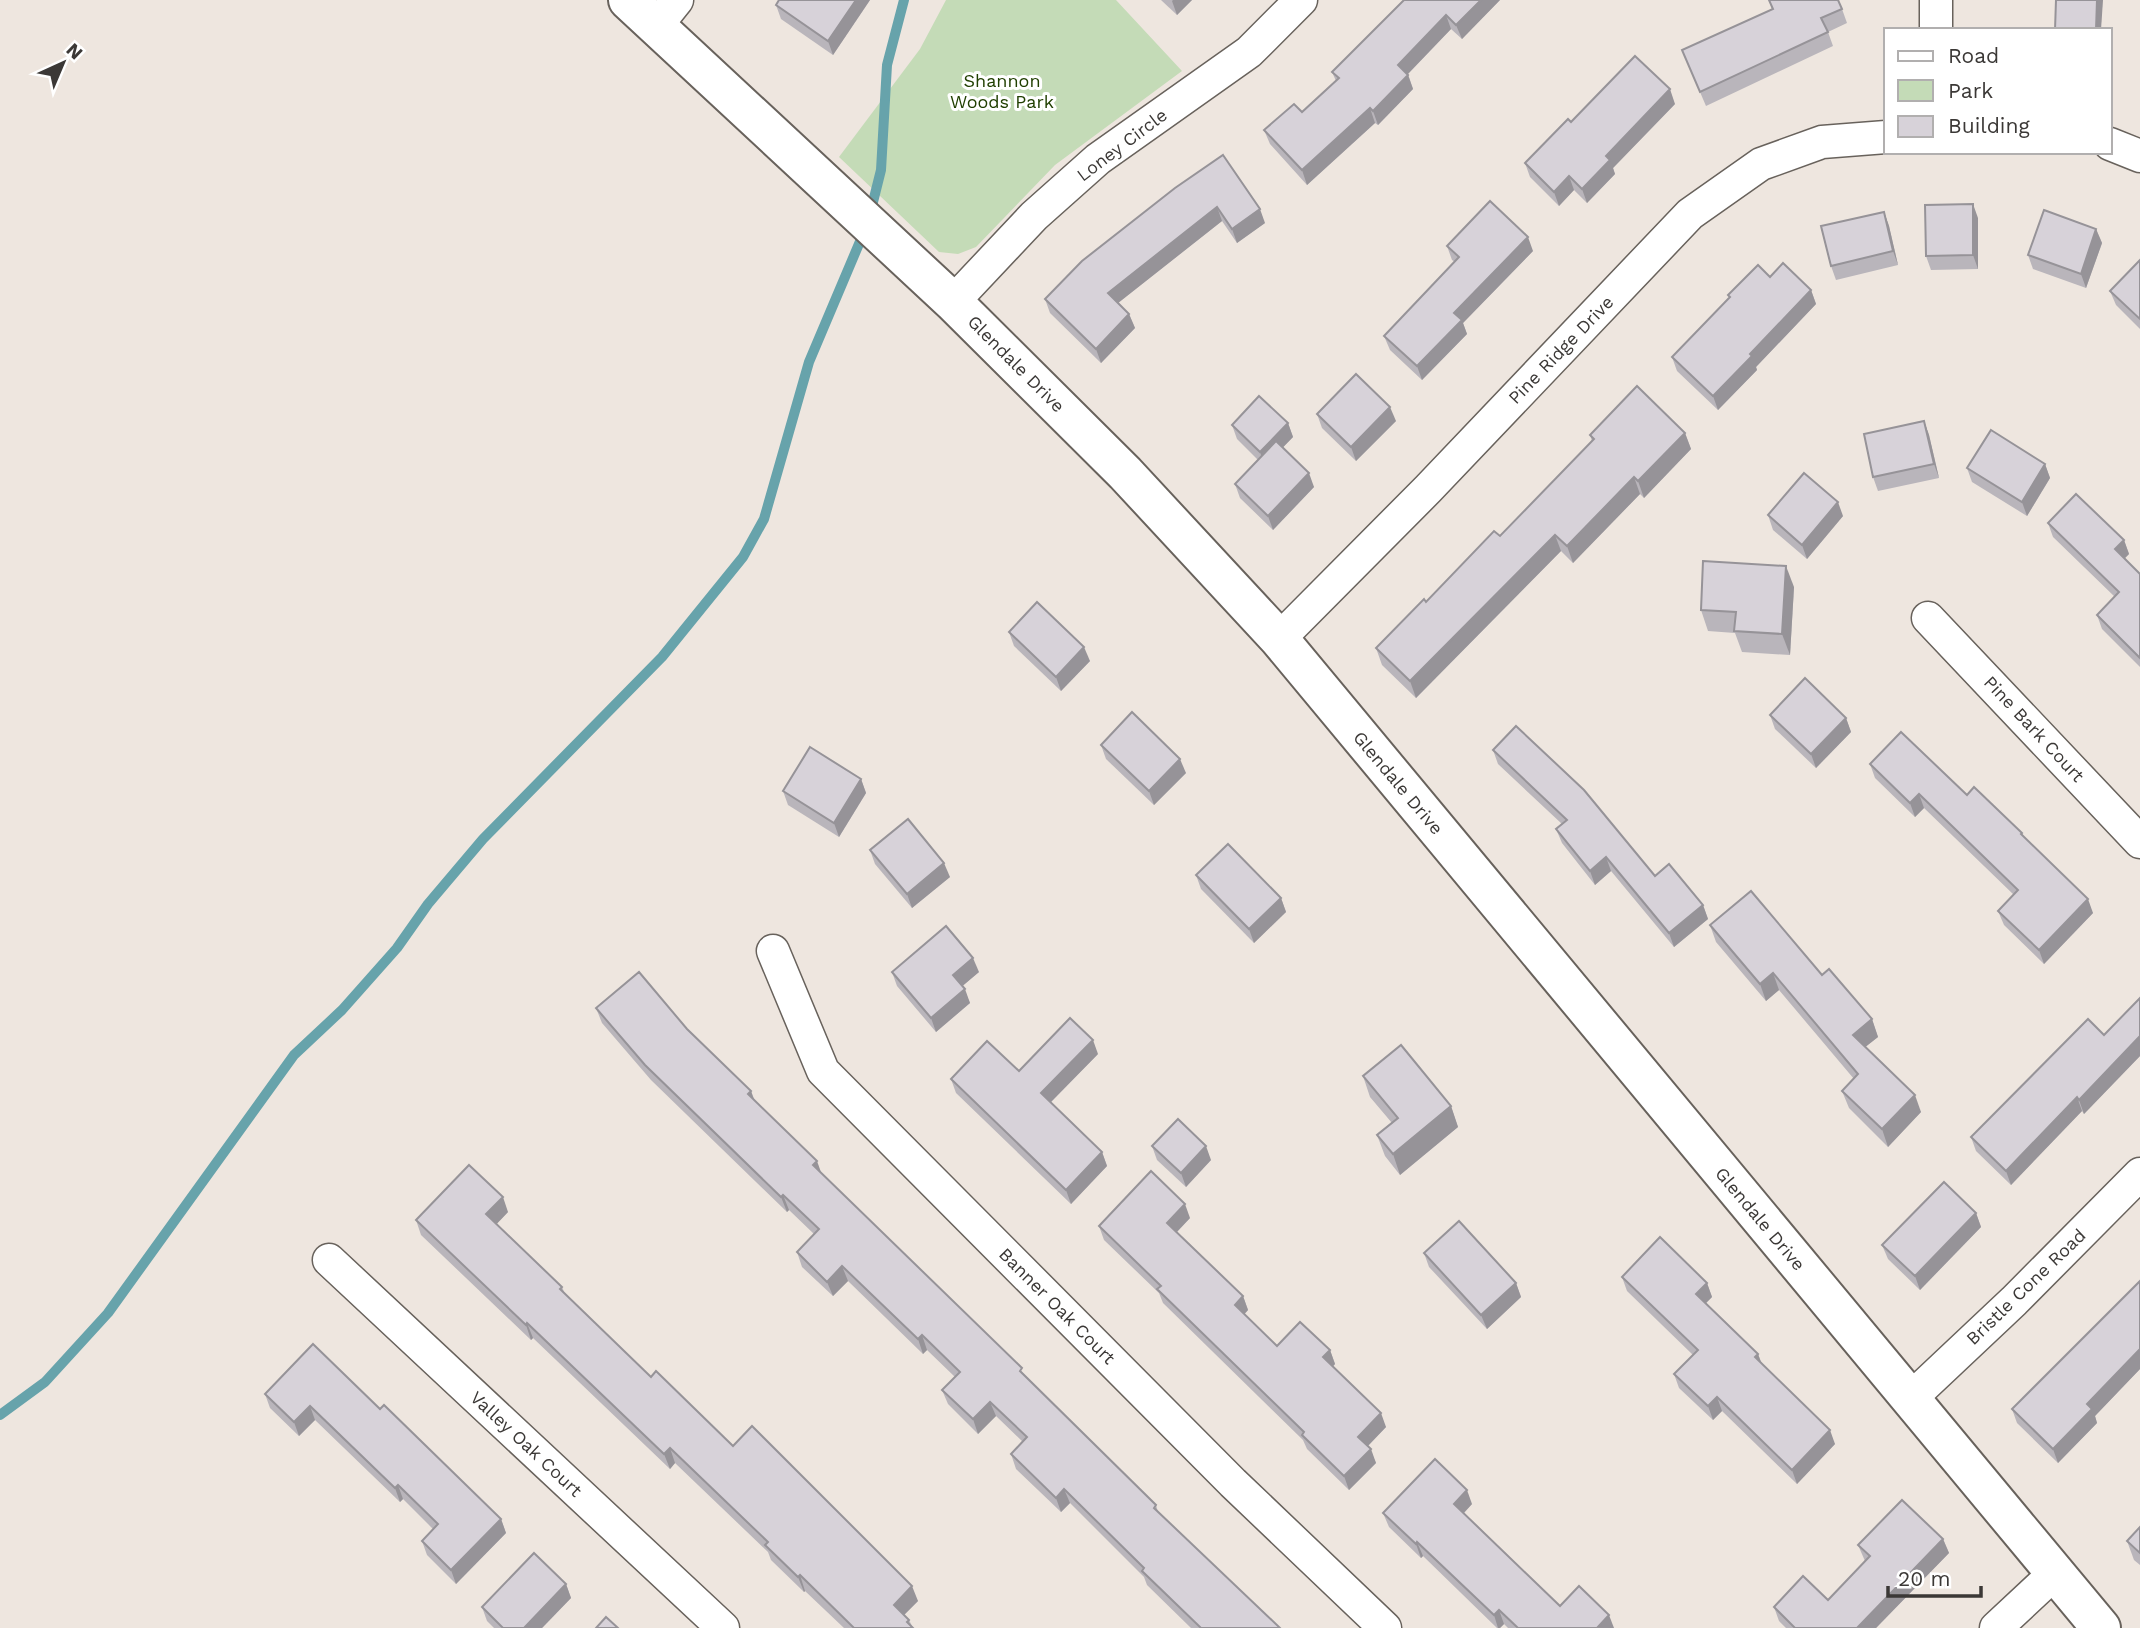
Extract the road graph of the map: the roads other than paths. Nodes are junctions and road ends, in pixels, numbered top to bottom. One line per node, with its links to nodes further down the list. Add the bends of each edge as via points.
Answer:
1 (628, 0): 4 (street, Glendale Drive)
2 (1301, 0): 9 (street, Loney Circle, via 1249,52 1098,159 1034,216)
3 (1936, 0): 5 (street)
4 (667, 13): 9 (street, Glendale Drive)
5 (1936, 28)
6 (1884, 137): 11 (street, Pine Ridge Drive, via 1822,142 1761,164 1690,214)
7 (2112, 146): 8 (street)
8 (2140, 156)
9 (953, 302): 11 (street, Glendale Drive, via 1125,473)
10 (1928, 618): 12 (street, Pine Bark Court)
11 (1279, 639): 16 (street, Glendale Drive)
12 (2140, 842)
13 (773, 951): 19 (street, Banner Oak Court, via 823,1070 1233,1483)
14 (2140, 1174): 16 (street, Bristle Cone Road)
15 (329, 1260): 18 (street, Valley Oak Court)
16 (1910, 1399): 17 (street, Glendale Drive)
17 (2056, 1572): 20 (street); 21 (street, Glendale Drive)
18 (723, 1628)
19 (1385, 1628)
20 (1996, 1628)
21 (2101, 1628)

